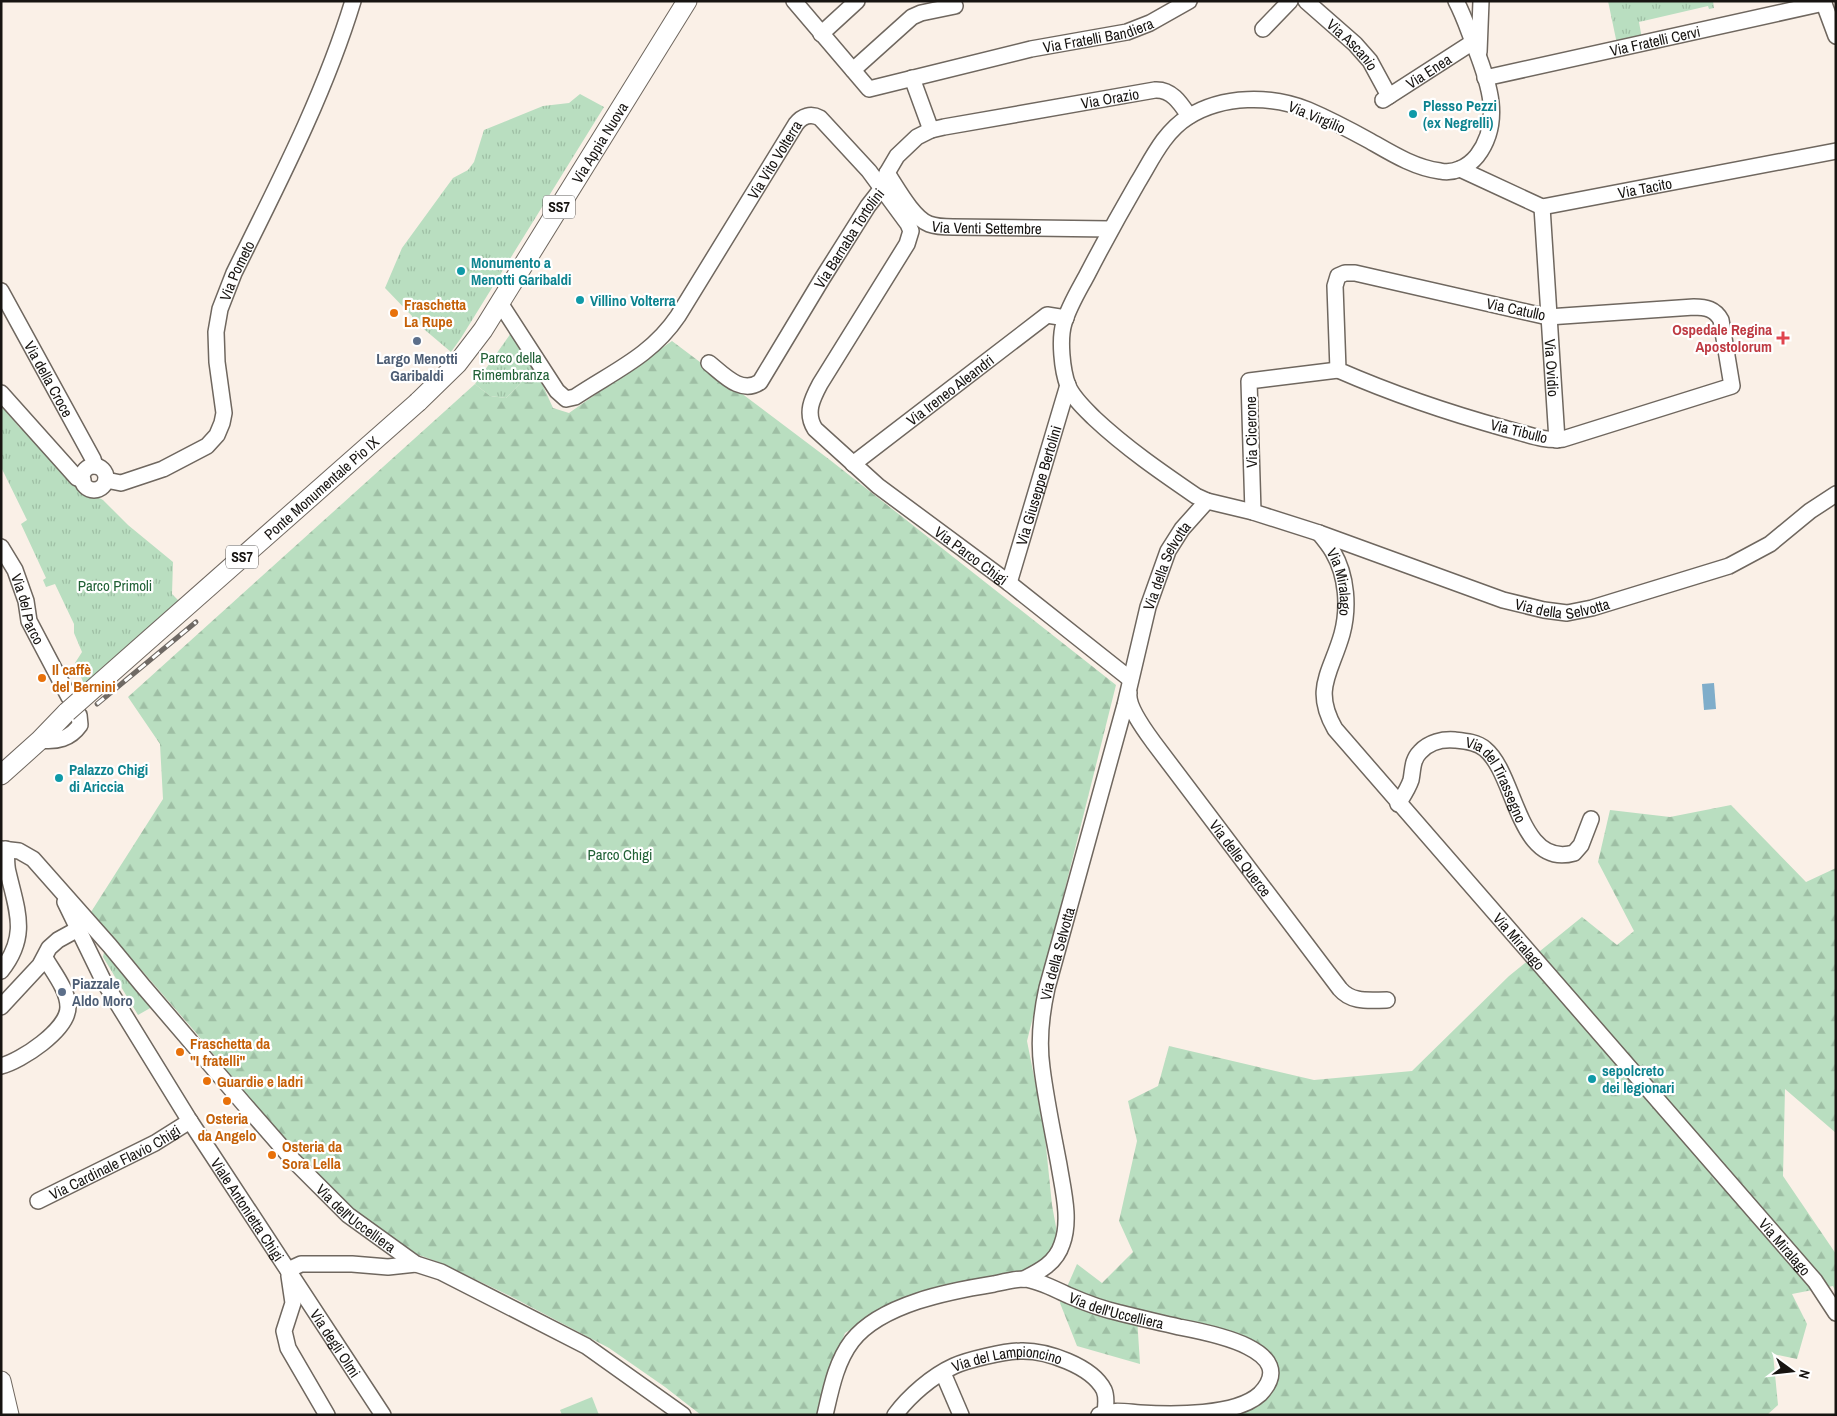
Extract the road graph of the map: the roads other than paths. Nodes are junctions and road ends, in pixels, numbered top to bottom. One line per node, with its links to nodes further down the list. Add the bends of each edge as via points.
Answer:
1 (353, 1): 46 (street, Via Pometo, via 313,110 223,300 216,342 224,413 217,435 208,446 163,468 121,483)
2 (687, 1): 32 (main road, Via Appia Nuova / SS7)
3 (794, 1): 14 (street)
4 (857, 1): 14 (street)
5 (1189, 1): 12 (street, Via Fratelli Bandiera)
6 (1290, 1): 13 (street)
7 (1306, 1): 21 (street, Via Ascanio, via 1355,44 1373,67)
8 (1456, 1): 16 (street)
9 (1481, 1): 17 (street)
10 (1824, 2): 15 (street); 20 (street, Via Fratelli Cervi)
11 (955, 6): 18 (street, via 921,12 912,17)
12 (1162, 8): 19 (street, Via Fratelli Bandiera, via 1145,26 1121,34 1031,49)
13 (1263, 29)
14 (821, 34): 18 (street)
15 (1836, 36)
16 (1473, 42): 17 (street); 21 (street, Via Enea)
17 (1479, 58): 20 (street)
18 (852, 70): 19 (street, Via Fratelli Bandiera, via 869,89)
19 (912, 78): 24 (street)
20 (1485, 78): 26 (street, via 1492,105 1490,130 1475,159)
21 (1386, 98)
22 (1018, 114): 23 (street, Via Orazio, via 1159,90 1176,98); 24 (street, Via Barnaba Tortolini)
23 (1189, 116): 26 (street, Via Virgilio, via 1235,101 1285,103 1313,112 1418,165 1443,172); 30 (street, Via Virgilio, via 1160,145)
24 (932, 130): 27 (street, Via Barnaba Tortolini, via 907,146)
25 (1836, 150): 29 (street, Via Tacito)
26 (1460, 169): 29 (street)
27 (887, 173): 28 (street, Via Barnaba Tortolini); 30 (street, Via Venti Settembre, via 920,218 932,225)
28 (882, 188): 32 (street, Via Vito Volterra, via 824,121 812,115 801,118 666,332 642,355 570,399 557,391); 35 (street, Via Barnaba Tortolini, via 760,382 742,387); 41 (street, Via Vito Volterra, via 908,224 910,238 816,392 810,413)
29 (1542, 207): 33 (street, Via Ovidio)
30 (1110, 229): 34 (street, Via Virgilio)
31 (1, 291): 44 (street, Via della Croce)
32 (500, 303): 40 (main road, Via Appia Nuova / SS7, via 468,351)
33 (1548, 317): 36 (street, Via Catullo, via 1345,273 1340,275 1335,289); 38 (street, Via Catullo, via 1708,308 1721,320); 42 (street, Via Ovidio)
34 (1066, 318): 37 (street, Via Virgilio, via 1061,346); 43 (street, Via Ireneo Aleandri, via 1047,316)
35 (708, 363)
36 (1338, 370): 42 (street, Via Tibullo, via 1418,402); 49 (street, Via Cicerone, via 1250,381)
37 (1068, 385): 48 (street, Via Virgilio, via 1084,407 1116,438); 52 (street, Via Giuseppe Bertolini)
38 (1732, 386): 42 (street, Via Tibullo)
39 (1, 393): 45 (street, via 77,478)
40 (418, 402): 54 (main road, Ponte Monumentale Pio IX / SS7, bridge)
41 (815, 430): 43 (street, Via Parco Chigi)
42 (1556, 440)
43 (853, 464): 52 (street, Via Parco Chigi)
44 (95, 466): 45 (street, via 86,470); 46 (street, via 104,470)
45 (83, 480): 46 (street, via 95,489)
46 (106, 480)
47 (1836, 494): 50 (street, Via della Selvotta, via 1770,544 1729,566 1567,613 1502,600)
48 (1207, 501): 49 (street, Via della Selvotta); 53 (street, Via della Selvotta, via 1168,550 1148,608)
49 (1253, 512): 50 (street, Via della Selvotta)
50 (1319, 533): 56 (street, Via Miralago, via 1333,552 1346,592 1342,635 1324,688 1325,708 1340,737)
51 (1, 547): 54 (street, Via del Parco, via 15,570 29,621)
52 (1009, 583): 53 (street, Via Parco Chigi)
53 (1130, 679): 65 (street, Via delle Querce, via 1128,698 1154,744 1340,989 1358,1000); 72 (street, Via della Selvotta, via 1041,1016 1042,1068 1063,1190 1065,1234 1049,1265)
54 (72, 708): 55 (main road, SS7)
55 (1, 775)
56 (1398, 804): 57 (street, Via del Tirassegno, via 1409,786 1413,762 1420,752 1435,743 1454,740 1477,744 1489,753 1530,834 1546,851 1556,855 1574,853 1581,845); 73 (street, Via Miralago, via 1815,1281)
57 (1591, 819)
58 (4, 849): 59 (street, Via dell'Uccelliera, via 19,851 33,858); 64 (street, via 19,926 17,942)
59 (60, 889): 60 (street, Viale Antonietta Chigi); 61 (street, Via dell'Uccelliera)
60 (78, 929): 62 (street, via 58,940 49,948); 63 (street, Viale Antonietta Chigi)
61 (110, 946): 63 (street, via 100,944); 70 (street, Via dell'Uccelliera, via 293,1160 348,1215)
62 (45, 958): 66 (street); 67 (street, via 67,1000 66,1014 42,1044)
63 (93, 960): 68 (street, Viale Antonietta Chigi)
64 (1, 971)
65 (1387, 1000)
66 (1, 1008)
67 (1, 1066)
68 (190, 1121): 69 (street, Via Cardinale Flavio Chigi, via 155,1143); 71 (street, Viale Antonietta Chigi)
69 (38, 1201)
70 (416, 1264): 71 (street, via 388,1267 301,1264); 80 (street, Via dell'Uccelliera, via 441,1272 586,1346)
71 (288, 1270): 78 (street, via 294,1303 284,1331 288,1348); 79 (street, Via degli Olmi)
72 (1024, 1279): 76 (street, Via dell'Uccelliera, via 1103,1309 1230,1339 1256,1352 1266,1361 1270,1372 1259,1396 1231,1411 1114,1411); 81 (street, Via dell'Uccelliera, via 947,1293 876,1320 855,1338 844,1354 834,1377)
73 (1836, 1313)
74 (943, 1373): 76 (street, Via del Lampioncino, via 965,1362 1007,1352 1049,1355 1075,1365 1100,1383 1106,1395); 82 (street, Via del Lampioncino); 83 (street)
75 (1, 1381): 77 (main road)
76 (1102, 1414)
77 (9, 1415)
78 (327, 1415)
79 (383, 1415)
80 (683, 1415)
81 (825, 1415)
82 (895, 1415)
83 (961, 1415)

